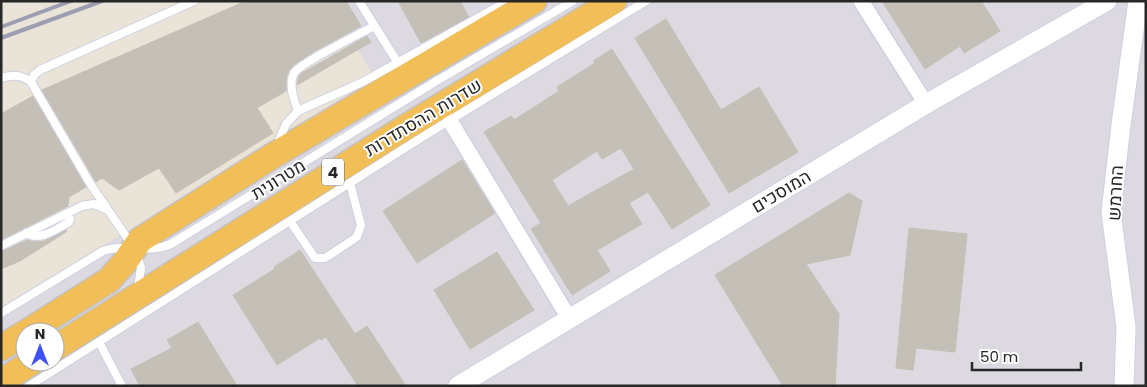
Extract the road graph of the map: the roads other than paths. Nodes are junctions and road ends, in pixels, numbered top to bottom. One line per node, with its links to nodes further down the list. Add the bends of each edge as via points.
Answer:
1 (194, 1): 14 (lane, via 40,70)
2 (359, 1): 11 (lane)
3 (508, 1): 12 (lane)
4 (534, 1): 19 (highway)
5 (573, 1): 24 (lane, מטרונית, via 171,244 153,250)
6 (614, 1): 18 (highway, שדרות ההסתדרות / 4)
7 (646, 1): 17 (lane)
8 (861, 1): 15 (street)
9 (1107, 1): 15 (street, המוסכים)
10 (1138, 1): 38 (street, החרמש, via 1111,212 1126,327)
11 (374, 26): 12 (lane); 16 (lane, via 295,72 292,80)
12 (398, 63): 16 (lane)
13 (1, 78): 14 (lane, via 22,76)
14 (31, 82): 21 (lane, via 90,184)
15 (926, 104): 27 (street, המוסכים)
16 (298, 111): 19 (lane, via 286,124)
17 (450, 121): 18 (lane); 27 (street)
18 (417, 130): 20 (lane); 25 (highway, שדרות ההסתדרות / 4)
19 (274, 155): 24 (highway, via 140,240)
20 (350, 183): 22 (lane); 22 (lane, via 361,225 357,237 324,258 315,258)
21 (110, 212): 23 (lane, via 100,206 82,206 66,214 69,222 40,236 26,233); 24 (lane)
22 (290, 221): 31 (lane)
23 (1, 246)
24 (134, 247): 25 (lane, via 141,275); 26 (lane, מטרונית, via 103,251); 28 (highway, via 109,280)
25 (131, 300): 30 (highway, שדרות ההסתדרות / 4)
26 (1, 314)
27 (569, 318): 37 (street, המוסכים)
28 (43, 322)
29 (15, 340): 32 (highway)
30 (65, 342)
31 (99, 342): 35 (lane); 36 (lane)
32 (1, 348)
33 (16, 372): 34 (highway)
34 (1, 382)
35 (29, 386)
36 (122, 386)
37 (458, 386)
38 (1124, 386)

